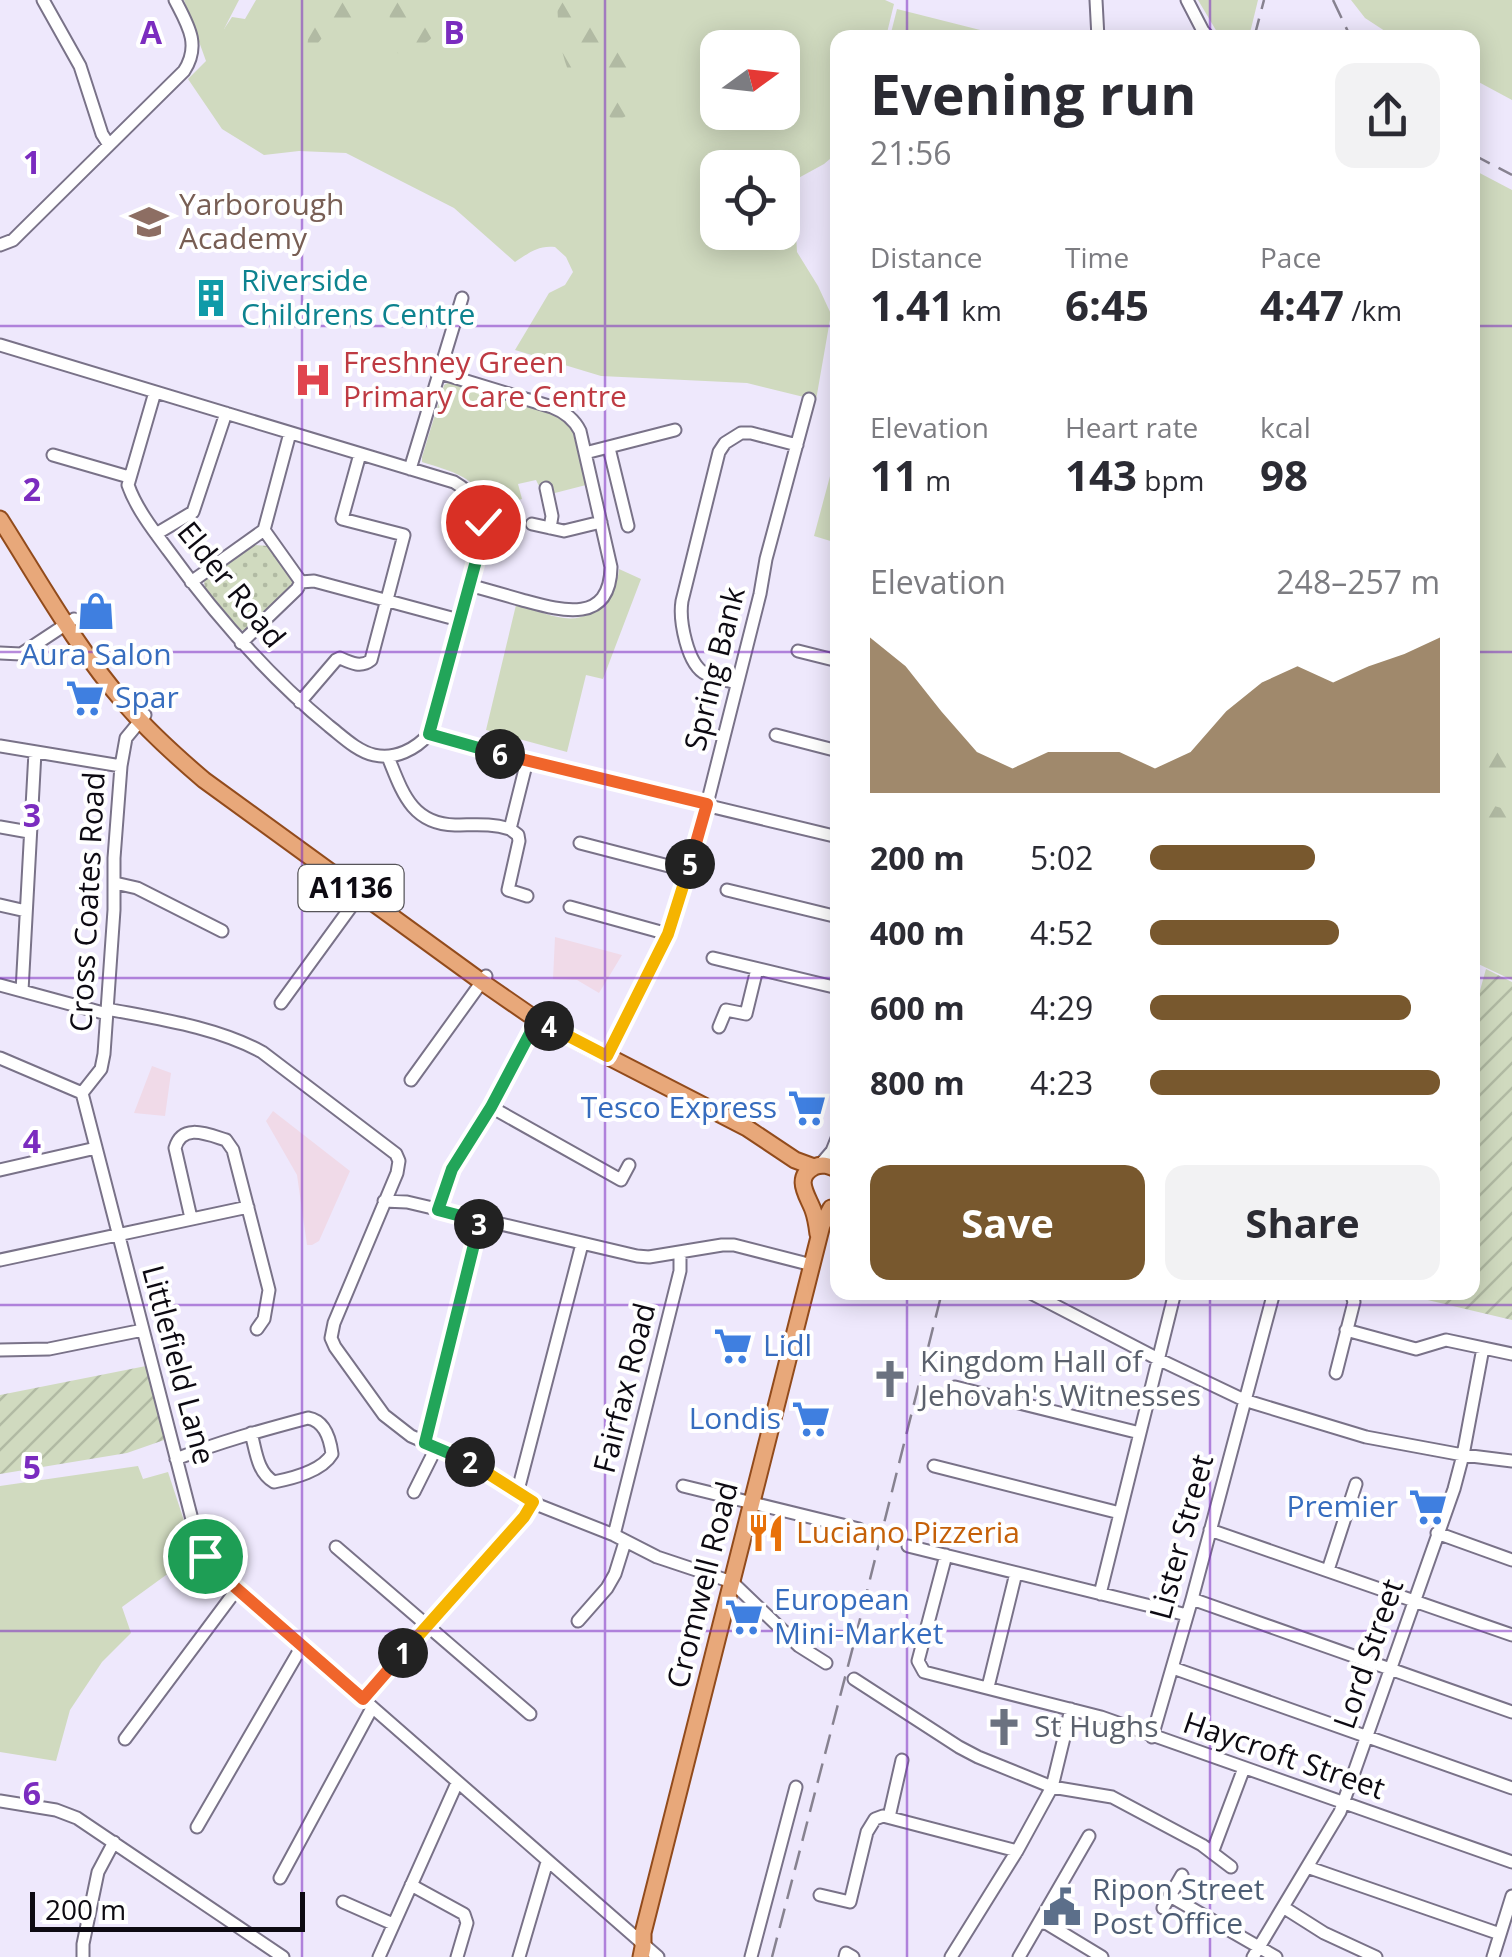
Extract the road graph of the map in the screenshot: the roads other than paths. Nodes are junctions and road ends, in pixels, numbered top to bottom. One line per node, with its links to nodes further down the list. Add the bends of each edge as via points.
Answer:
1 (43, 0): 7 (street, via 80,66)
2 (175, 0): 7 (street, via 193,38 190,61)
3 (1096, 0): 5 (street)
4 (1187, 0): 6 (street)
5 (1098, 30)
6 (1205, 30)
7 (109, 144): 8 (street, via 19,235)
8 (0, 245)
9 (462, 298): 11 (street)
10 (0, 345): 12 (street)
11 (440, 374): 19 (street, via 565,413 580,431); 22 (street)
12 (155, 392): 14 (street); 23 (street)
13 (809, 400): 17 (street, Spring Bank)
14 (226, 414): 16 (street); 31 (street, via 193,512)
15 (676, 430): 18 (street)
16 (290, 433): 21 (street); 30 (street)
17 (797, 445): 42 (street, Spring Bank); 42 (street, via 751,433 732,437 719,452 709,491 681,614 694,663 705,674)
18 (609, 448): 19 (street); 28 (street)
19 (585, 453): 26 (street)
20 (53, 454): 23 (street)
21 (360, 454): 22 (street); 35 (street, via 342,518 404,534)
22 (410, 469): 34 (street, via 454,482 476,502 483,535)
23 (129, 477): 31 (street, Elder Road)
24 (546, 488): 29 (street)
25 (0, 519): 37 (main road, A1136)
26 (601, 522): 29 (street); 34 (street, via 611,574 590,607 566,611)
27 (532, 524): 29 (street)
28 (628, 526)
29 (550, 528)
30 (264, 530): 32 (street); 33 (street)
31 (156, 534): 32 (street, Elder Road)
32 (191, 582): 38 (street, Elder Road)
33 (300, 582): 35 (street); 38 (street)
34 (469, 584): 36 (street)
35 (387, 601): 36 (street); 43 (street, via 371,660 336,660)
36 (459, 620): 45 (street)
37 (71, 621): 40 (street, via 21,654); 44 (main road, A1136, via 103,676)
38 (241, 643): 43 (street, Elder Road)
39 (798, 652): 41 (street)
40 (0, 653)
41 (830, 659)
42 (737, 683): 53 (street, Spring Bank)
43 (300, 702): 50 (street, Elder Road, via 352,744)
44 (143, 718): 52 (street, Cross Coates Road, via 126,738); 62 (main road, A1136, via 204,780)
45 (429, 734): 50 (street); 51 (street)
46 (776, 735): 48 (street)
47 (0, 746): 49 (street)
48 (830, 749)
49 (35, 752): 52 (street); 56 (street)
50 (388, 756): 55 (street, via 406,799 425,817)
51 (527, 761): 53 (street); 55 (street)
52 (120, 766): 60 (street, Cross Coates Road)
53 (707, 804): 57 (street); 59 (street, Spring Bank)
54 (0, 827): 56 (street)
55 (510, 829): 63 (street, via 520,840 508,890)
56 (29, 832): 66 (street)
57 (830, 835)
58 (580, 843): 59 (street)
59 (688, 872): 69 (street, Spring Bank)
60 (114, 883): 68 (street); 77 (street, Cross Coates Road)
61 (727, 890): 67 (street)
62 (362, 892): 72 (main road, A1136); 76 (street)
63 (527, 896)
64 (0, 905): 66 (street)
65 (570, 907): 69 (street)
66 (26, 911): 75 (street)
67 (830, 915)
68 (222, 931)
69 (668, 934): 80 (street, Spring Bank)
70 (713, 958): 71 (street)
71 (757, 969): 74 (street); 79 (street, via 746,1014 726,1010)
72 (484, 979): 78 (main road, A1136); 82 (street)
73 (0, 985): 75 (street)
74 (830, 986)
75 (22, 991): 77 (street)
76 (281, 1003)
77 (107, 1012): 83 (street, Cross Coates Road, via 101,1068); 93 (street, via 227,1036 262,1052 394,1152 399,1164)
78 (537, 1020): 80 (main road, A1136); 84 (street)
79 (719, 1027)
80 (607, 1056): 87 (main road, A1136)
81 (0, 1058): 83 (street)
82 (411, 1080)
83 (82, 1093): 85 (street, Littlefield Lane)
84 (491, 1107): 88 (street, via 621,1180); 96 (street, via 452,1169)
85 (96, 1148): 91 (street); 100 (street, Littlefield Lane)
86 (830, 1154): 89 (street)
87 (790, 1156): 89 (main road, A1136); 92 (main road, Cromwell Road)
88 (629, 1165)
89 (817, 1166): 90 (main road, A1136); 92 (main road, via 804,1180)
90 (830, 1166)
91 (0, 1170)
92 (807, 1196): 94 (main road, via 819,1207); 101 (main road, Cromwell Road)
93 (384, 1201): 96 (street); 122 (street, via 331,1338 384,1415)
94 (830, 1205)
95 (248, 1207): 98 (street); 98 (street, via 231,1144 186,1132 175,1148); 110 (street, via 269,1290)
96 (438, 1210): 99 (street)
97 (830, 1213): 101 (main road, Cromwell Road)
98 (192, 1218): 100 (street)
99 (480, 1221): 102 (street); 122 (street)
100 (118, 1234): 104 (street); 111 (street, Littlefield Lane)
101 (819, 1243): 105 (main road, Cromwell Road)
102 (582, 1244): 103 (street, via 637,1256); 130 (street)
103 (680, 1254): 105 (street, via 722,1245); 137 (street, Fairfax Road)
104 (0, 1260)
105 (812, 1265): 132 (main road, Cromwell Road)
106 (1044, 1300): 116 (street)
107 (1173, 1300): 116 (street)
108 (1272, 1300): 119 (street, Lister Street)
109 (1353, 1300): 112 (street)
110 (257, 1329)
111 (143, 1330): 114 (street, via 69,1346); 124 (street, Littlefield Lane)
112 (1346, 1330): 113 (street, via 1416,1349 1441,1340); 117 (street)
113 (1483, 1348): 115 (street); 123 (street, Lord Street)
114 (0, 1350)
115 (1512, 1354)
116 (1158, 1360): 119 (street); 121 (street)
117 (1336, 1373)
118 (955, 1387): 121 (street)
119 (1244, 1400): 123 (street, via 1366,1437); 135 (street, Lister Street)
120 (251, 1433): 120 (street, via 315,1419 332,1454 322,1466 274,1482 260,1468); 124 (street)
121 (1140, 1433): 133 (street)
122 (431, 1445): 129 (street); 130 (street, via 480,1466)
123 (1463, 1455): 125 (street); 136 (street, Lord Street)
124 (176, 1459): 145 (street, Littlefield Lane, via 199,1544)
125 (1512, 1462)
126 (934, 1466): 133 (street)
127 (1356, 1484): 142 (street)
128 (683, 1486): 132 (street)
129 (414, 1492)
130 (517, 1494): 131 (street)
131 (533, 1502): 137 (street); 151 (street)
132 (752, 1503): 134 (street); 144 (main road, Cromwell Road)
133 (1120, 1513): 146 (street)
134 (859, 1529)
135 (1210, 1530): 142 (street); 147 (street, Lister Street)
136 (1438, 1534): 141 (street); 148 (street, Lord Street)
137 (620, 1538): 144 (street); 150 (street, Fairfax Road, via 615,1574)
138 (908, 1546): 140 (street)
139 (336, 1547): 151 (street)
140 (946, 1555): 143 (street); 158 (street, Haycroft Street, via 919,1665 927,1674)
141 (1512, 1560)
142 (1328, 1570): 148 (street)
143 (1016, 1573): 146 (street); 158 (street)
144 (732, 1582): 154 (street, via 798,1646); 196 (main road, Cromwell Road)
145 (237, 1589): 153 (street, Littlefield Lane); 165 (street)
146 (1100, 1594): 149 (street)
147 (1192, 1599): 149 (street, Lister Street); 156 (street)
148 (1414, 1601): 152 (street); 156 (street, Lord Street)
149 (1187, 1615): 155 (street, Lister Street)
150 (578, 1622)
151 (427, 1626): 159 (street); 162 (street)
152 (1512, 1635)
153 (302, 1646): 159 (street, Littlefield Lane); 175 (street)
154 (826, 1663)
155 (1173, 1668): 163 (street); 164 (street, Lister Street)
156 (1390, 1668): 161 (street); 163 (street, Lord Street)
157 (854, 1679): 170 (street, via 959,1747)
158 (988, 1687): 160 (street, Haycroft Street)
159 (368, 1704): 168 (street, Littlefield Lane); 185 (street)
160 (1071, 1709): 164 (street, Haycroft Street); 170 (street)
161 (1512, 1712)
162 (530, 1714)
163 (1367, 1736): 171 (street); 173 (street, Lord Street)
164 (1152, 1737): 167 (street, Haycroft Street)
165 (126, 1739)
166 (902, 1760): 174 (street)
167 (1244, 1768): 173 (street, Haycroft Street); 179 (street)
168 (457, 1783): 180 (street, Littlefield Lane); 186 (street)
169 (796, 1787): 205 (street)
170 (1052, 1787): 178 (street); 179 (street, via 1112,1797)
171 (1512, 1788)
172 (0, 1801): 177 (street, via 67,1813)
173 (1344, 1804): 181 (street, Haycroft Street); 183 (street, Lord Street)
174 (890, 1817): 178 (street); 187 (street, via 875,1820 867,1832 844,1901)
175 (197, 1827)
176 (1090, 1836): 193 (street)
177 (114, 1842): 199 (street, via 95,1881); 200 (street)
178 (1017, 1851): 198 (street)
179 (1212, 1853): 182 (street)
180 (547, 1862): 196 (street, Littlefield Lane); 203 (street)
181 (1512, 1862)
182 (1231, 1867)
183 (1307, 1867): 191 (street, Lord Street); 195 (street)
184 (1182, 1875): 188 (street)
185 (280, 1878)
186 (411, 1885): 194 (street); 202 (street, via 464,1914)
187 (820, 1896)
188 (1170, 1896): 192 (street); 197 (street)
189 (1512, 1896): 195 (street)
190 (342, 1902): 194 (street)
191 (1283, 1907): 197 (street, Lord Street); 209 (street)
192 (1163, 1908)
193 (1041, 1920): 206 (street); 207 (street)
194 (393, 1924): 201 (street)
195 (1500, 1934): 210 (street)
196 (642, 1949): 204 (street, Littlefield Lane)
197 (1256, 1952): 208 (street)
198 (956, 1955)
199 (83, 1957)
200 (283, 1957)
201 (379, 1957)
202 (457, 1957)
203 (520, 1957)
204 (658, 1957)
205 (752, 1957)
206 (1019, 1957)
207 (1102, 1957)
208 (1276, 1957)
209 (1376, 1957)
210 (1494, 1957)

